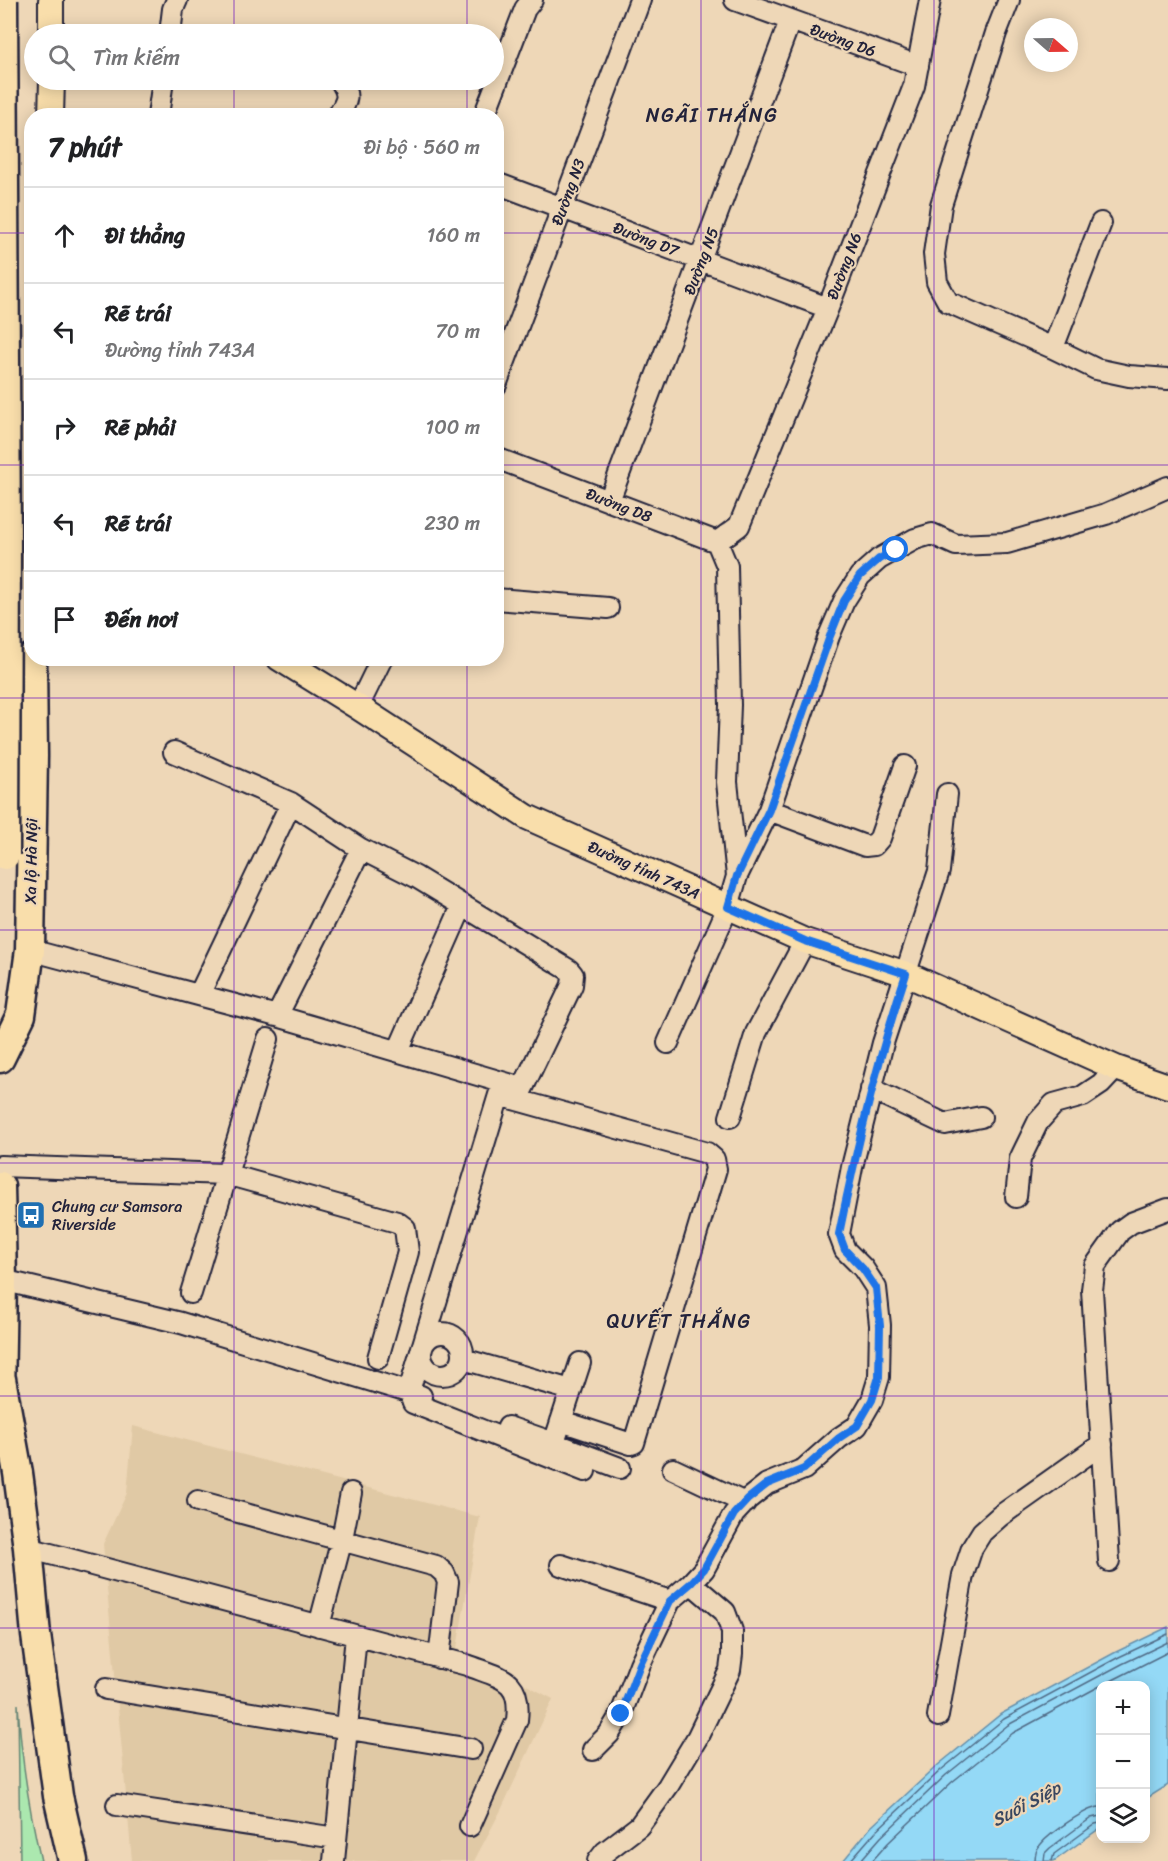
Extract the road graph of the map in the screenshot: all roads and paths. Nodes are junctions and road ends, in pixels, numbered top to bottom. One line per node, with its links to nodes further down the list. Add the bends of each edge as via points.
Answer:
1 (3, 0): 48 (highway, bridge, via 6,544)
2 (19, 0): 13 (main road, via 12,17)
3 (51, 0): 11 (main road)
4 (177, 0): 12 (street)
5 (532, 0): 14 (street)
6 (640, 0): 25 (street, Đường N3)
7 (735, 0): 10 (street, Đường D6)
8 (930, 0): 15 (street, Đường N6)
9 (1010, 0): 29 (street, via 941,205 934,254 937,282 948,302)
10 (790, 21): 15 (street, Đường D6); 27 (street, Đường N5)
11 (51, 24)
12 (171, 24)
13 (0, 30)
14 (504, 64)
15 (918, 66): 28 (street, Đường N6, via 914,86)
16 (52, 90): 20 (main road)
17 (162, 90): 21 (street)
18 (346, 90): 22 (street, via 348,99)
19 (494, 90): 23 (street)
20 (51, 108)
21 (159, 108)
22 (343, 108)
23 (487, 108)
24 (504, 186): 25 (street, Đường D7)
25 (563, 207): 27 (street, Đường D7); 30 (street, Đường N3)
26 (1101, 223): 29 (street)
27 (701, 260): 28 (street, Đường D7); 34 (street, Đường N5)
28 (828, 308): 35 (street, Đường N6, via 739,526)
29 (1053, 348): 31 (street, via 1096,369)
30 (504, 364)
31 (1168, 379)
32 (504, 461): 34 (street, Đường D8)
33 (1168, 487): 46 (street, via 1106,514 1007,543 956,545 932,534 879,559 860,576 844,601)
34 (609, 501): 35 (street, Đường D8)
35 (717, 542): 49 (street, via 727,566 727,782)
36 (504, 600): 37 (street)
37 (608, 608)
38 (32, 666): 53 (highway, Xa lộ Hà Nội)
39 (292, 666): 41 (main road, Đường tỉnh 743A)
40 (378, 666): 41 (street)
41 (358, 707): 51 (main road, Đường tỉnh 743A, via 527,817)
42 (174, 752): 45 (street)
43 (905, 766): 46 (street, via 880,838 874,845 865,846)
44 (947, 794): 54 (street, via 939,871)
45 (291, 803): 47 (street); 55 (street)
46 (769, 810): 49 (street)
47 (361, 849): 50 (street); 56 (street)
48 (2, 863)
49 (737, 876): 51 (street)
50 (462, 906): 59 (street); 64 (street, via 573,975 572,985)
51 (728, 907): 52 (main road, Đường tỉnh 743A); 58 (street)
52 (805, 941): 54 (main road, Đường tỉnh 743A); 65 (street, via 756,1033)
53 (30, 950): 55 (street); 60 (highway, Xa lộ Hà Nội, via 21,1015)
54 (906, 974): 61 (main road, Đường tỉnh 743A); 63 (street)
55 (199, 995): 56 (street)
56 (278, 1016): 59 (street)
57 (268, 1039): 68 (street)
58 (668, 1043)
59 (398, 1051): 64 (street)
60 (0, 1058)
61 (1116, 1068): 62 (main road, Đường tỉnh 743A); 70 (street, via 1083,1096 1054,1104 1038,1122 1020,1159)
62 (1168, 1086)
63 (871, 1089): 66 (street, via 945,1124); 90 (street, via 839,1234 845,1250 876,1288 879,1377 872,1400 857,1426 804,1469 767,1484)
64 (520, 1094): 74 (street, via 499,1095); 82 (street, via 707,1153 714,1159 716,1169 634,1443)
65 (730, 1117)
66 (981, 1117)
67 (0, 1166): 68 (street)
68 (226, 1174): 73 (street); 75 (street, via 397,1222 405,1228 408,1252)
69 (0, 1186): 72 (highway)
70 (1016, 1197)
71 (1168, 1209): 84 (street, via 1120,1231 1095,1266 1092,1290)
72 (2, 1280): 78 (highway); 80 (street, via 182,1323)
73 (191, 1293)
74 (423, 1346): 76 (street, via 432,1335 452,1335 462,1345); 76 (street, via 422,1360 436,1375 456,1371); 80 (street)
75 (378, 1358)
76 (463, 1359): 79 (street)
77 (580, 1363): 79 (street)
78 (1, 1379): 81 (highway); 92 (highway)
79 (571, 1390): 82 (street)
80 (409, 1391): 83 (street); 87 (street, via 413,1402)
81 (0, 1413)
82 (561, 1421): 83 (street)
83 (554, 1443): 85 (street)
84 (1102, 1444): 93 (street); 101 (street, via 1000,1516 982,1532 972,1548 963,1575)
85 (620, 1468)
86 (673, 1469): 90 (street)
87 (585, 1471)
88 (351, 1493): 91 (street)
89 (198, 1501): 91 (street)
90 (745, 1503): 95 (street)
91 (342, 1539): 97 (street); 99 (street, via 436,1566 444,1573 448,1582)
92 (28, 1548): 97 (street); 108 (highway, via 58,1796)
93 (1109, 1562)
94 (561, 1565): 96 (street)
95 (691, 1583): 96 (street); 110 (street, via 725,1612 732,1631 730,1670 668,1786 639,1826)
96 (670, 1601): 104 (street, via 621,1714)
97 (319, 1626): 98 (street)
98 (356, 1636): 99 (street); 102 (street)
99 (439, 1658): 106 (street, via 506,1681 512,1685 519,1704 517,1720)
100 (106, 1689): 102 (street)
101 (938, 1716)
102 (347, 1728): 103 (street); 107 (street)
103 (471, 1749)
104 (593, 1750)
105 (117, 1805): 107 (street)
106 (470, 1826)
107 (336, 1838): 109 (street)
108 (73, 1861)
109 (334, 1861)
110 (598, 1861)

